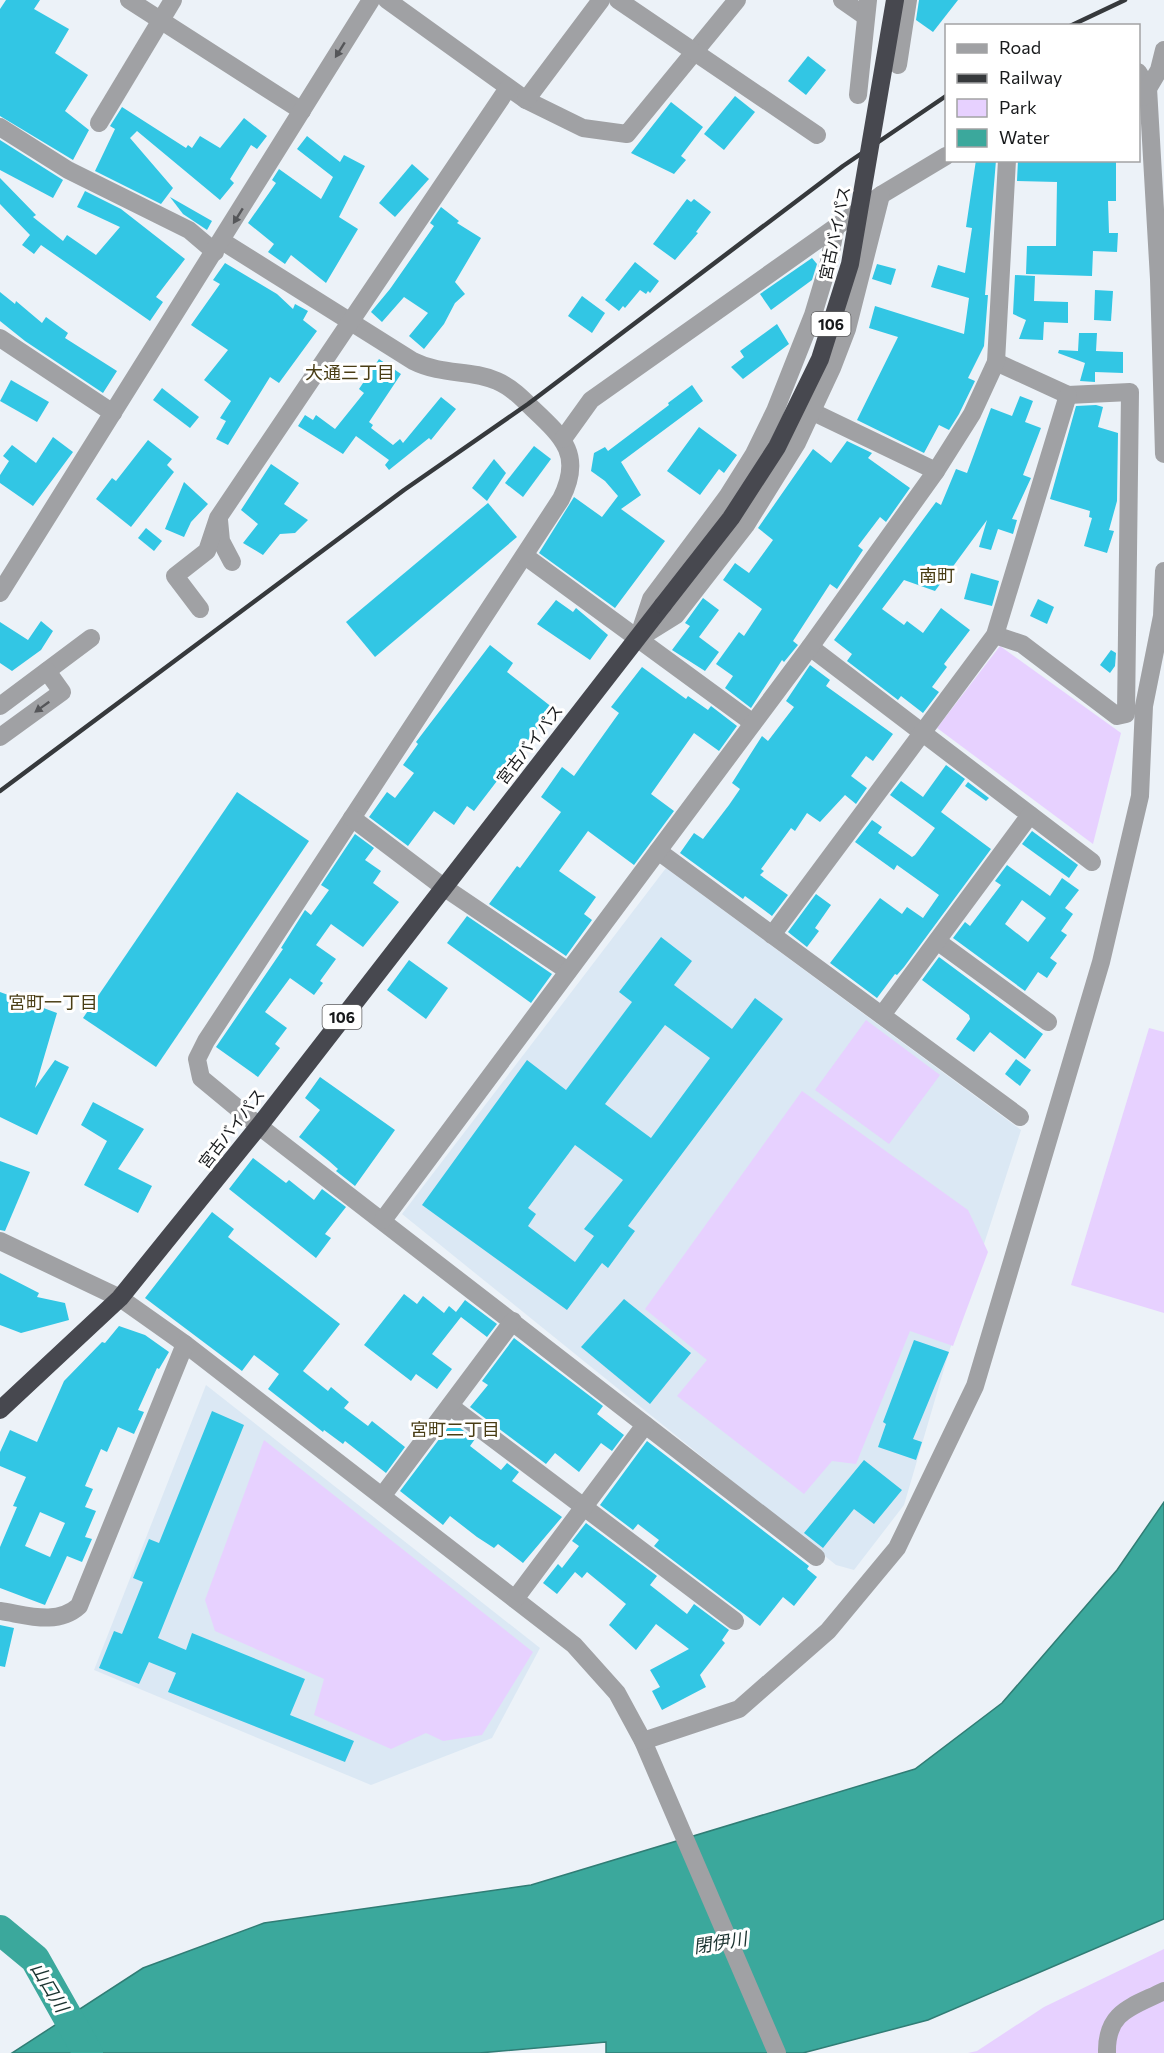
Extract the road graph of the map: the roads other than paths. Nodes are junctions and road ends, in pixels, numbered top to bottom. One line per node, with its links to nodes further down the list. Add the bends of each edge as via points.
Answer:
1 (129, 0): 12 (street)
2 (173, 0): 12 (street)
3 (371, 0): 21 (street, one-way to 21)
4 (387, 0): 17 (street)
5 (601, 0): 20 (street)
6 (618, 0): 14 (street)
7 (737, 0): 14 (street)
8 (842, 0): 11 (street)
9 (895, 0): 47 (highway, 宮古バイパス / 106, bridge, via 850,264 820,359 777,447 731,518)
10 (908, 0): 15 (street)
11 (866, 8): 18 (street)
12 (161, 20): 21 (street); 22 (street)
13 (1164, 50): 16 (street, via 1159,70)
14 (695, 52): 20 (street, via 627,134 583,128); 24 (street)
15 (898, 65)
16 (1143, 80): 19 (street); 37 (street, via 1159,279)
17 (508, 88): 20 (street); 30 (street)
18 (858, 95)
19 (1140, 96)
20 (526, 100)
21 (302, 111): 29 (street, one-way to 29)
22 (99, 123)
23 (0, 127): 29 (street, via 68,170)
24 (817, 135)
25 (945, 157): 27 (street)
26 (1008, 162): 32 (street)
27 (881, 195): 28 (street); 34 (street, via 847,329)
28 (835, 230): 36 (street, via 591,400); 47 (street, via 813,315 776,411 727,497 651,598)
29 (219, 246): 30 (street); 35 (street)
30 (348, 322): 36 (street, via 427,368 503,384); 39 (street)
31 (0, 338): 35 (street)
32 (996, 362): 33 (street); 38 (street, via 972,414)
33 (1068, 395): 45 (street); 45 (street, via 1130,392 1126,714 1117,716 1022,644)
34 (813, 412): 38 (street); 47 (street, via 746,525 676,615)
35 (113, 413): 43 (street)
36 (563, 440): 40 (street, via 571,459 567,487)
37 (1164, 454)
38 (936, 471): 48 (street)
39 (219, 518): 41 (street, via 221,541); 44 (street, via 207,551 175,576)
40 (525, 556): 47 (street); 55 (street)
41 (232, 562)
42 (1164, 571): 80 (street, via 1162,616 1144,706 1140,796 1101,962 975,1386 897,1548 828,1631 739,1709)
43 (0, 592)
44 (200, 609)
45 (995, 635): 52 (street)
46 (91, 638): 49 (street)
47 (637, 639): 51 (street); 58 (highway, 宮古バイパス / 106)
48 (810, 647): 51 (street); 52 (street)
49 (47, 671): 50 (street); 53 (street, one-way to 53, via 62,692)
50 (0, 706)
51 (753, 723): 56 (street)
52 (922, 732): 54 (street); 59 (street)
53 (0, 737)
54 (1030, 815): 57 (street); 60 (street)
55 (352, 818): 58 (street); 65 (street, via 197,1059 201,1078)
56 (658, 851): 59 (street); 61 (street)
57 (1092, 862)
58 (442, 886): 61 (street); 65 (highway, 宮古バイパス / 106)
59 (772, 935): 62 (street)
60 (937, 941): 62 (street); 63 (street)
61 (568, 971): 66 (street)
62 (882, 1016): 64 (street)
63 (1048, 1022)
64 (1020, 1117)
65 (259, 1126): 66 (street); 68 (highway, 宮古バイパス / 106)
66 (383, 1220): 69 (street)
67 (0, 1241): 68 (street)
68 (120, 1298): 70 (street); 72 (highway, 宮古バイパス / 106)
69 (513, 1321): 71 (street); 73 (street)
70 (185, 1344): 74 (street); 78 (street, via 79,1606 55,1619)
71 (450, 1406): 74 (street); 75 (street)
72 (0, 1410)
73 (645, 1425): 75 (street); 76 (street)
74 (383, 1495): 77 (street)
75 (584, 1507): 77 (street); 79 (street)
76 (816, 1557)
77 (515, 1599): 80 (street, via 573,1645 617,1693)
78 (0, 1611)
79 (735, 1621)
80 (643, 1741): 82 (street)
81 (1164, 1991): 83 (street, via 1116,2018 1107,2035)
82 (777, 2053)
83 (1107, 2053)

